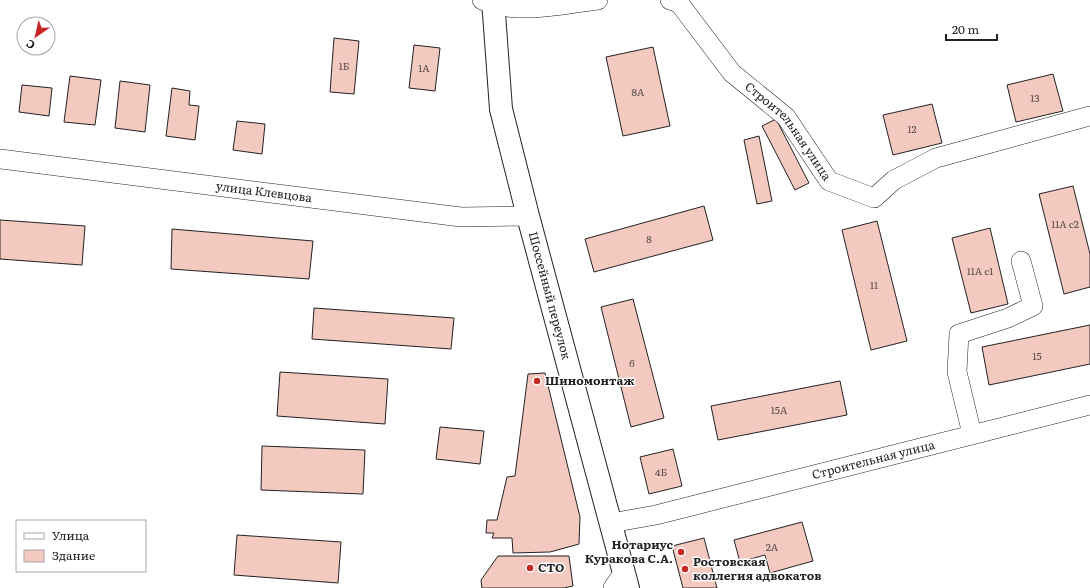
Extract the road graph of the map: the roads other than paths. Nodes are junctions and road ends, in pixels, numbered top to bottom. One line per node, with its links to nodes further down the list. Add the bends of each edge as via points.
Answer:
1 (598, 0): 3 (street, via 535,9)
2 (670, 0): 4 (street, Строительная улица, via 679,3 732,73 786,117 829,181 874,198 894,180 936,158)
3 (489, 2): 6 (main road, Шоссейный переулок, via 501,109)
4 (1090, 116)
5 (0, 159): 6 (street, улица Клевцова, via 461,217)
6 (528, 216): 10 (main road, Шоссейный переулок)
7 (1021, 262): 9 (street, via 1033,306 1008,318 959,334 957,372)
8 (1090, 405): 9 (street, Строительная улица)
9 (972, 434): 10 (street, Строительная улица, via 656,515)
10 (611, 523): 11 (main road, Шоссейный переулок)
11 (622, 583)

